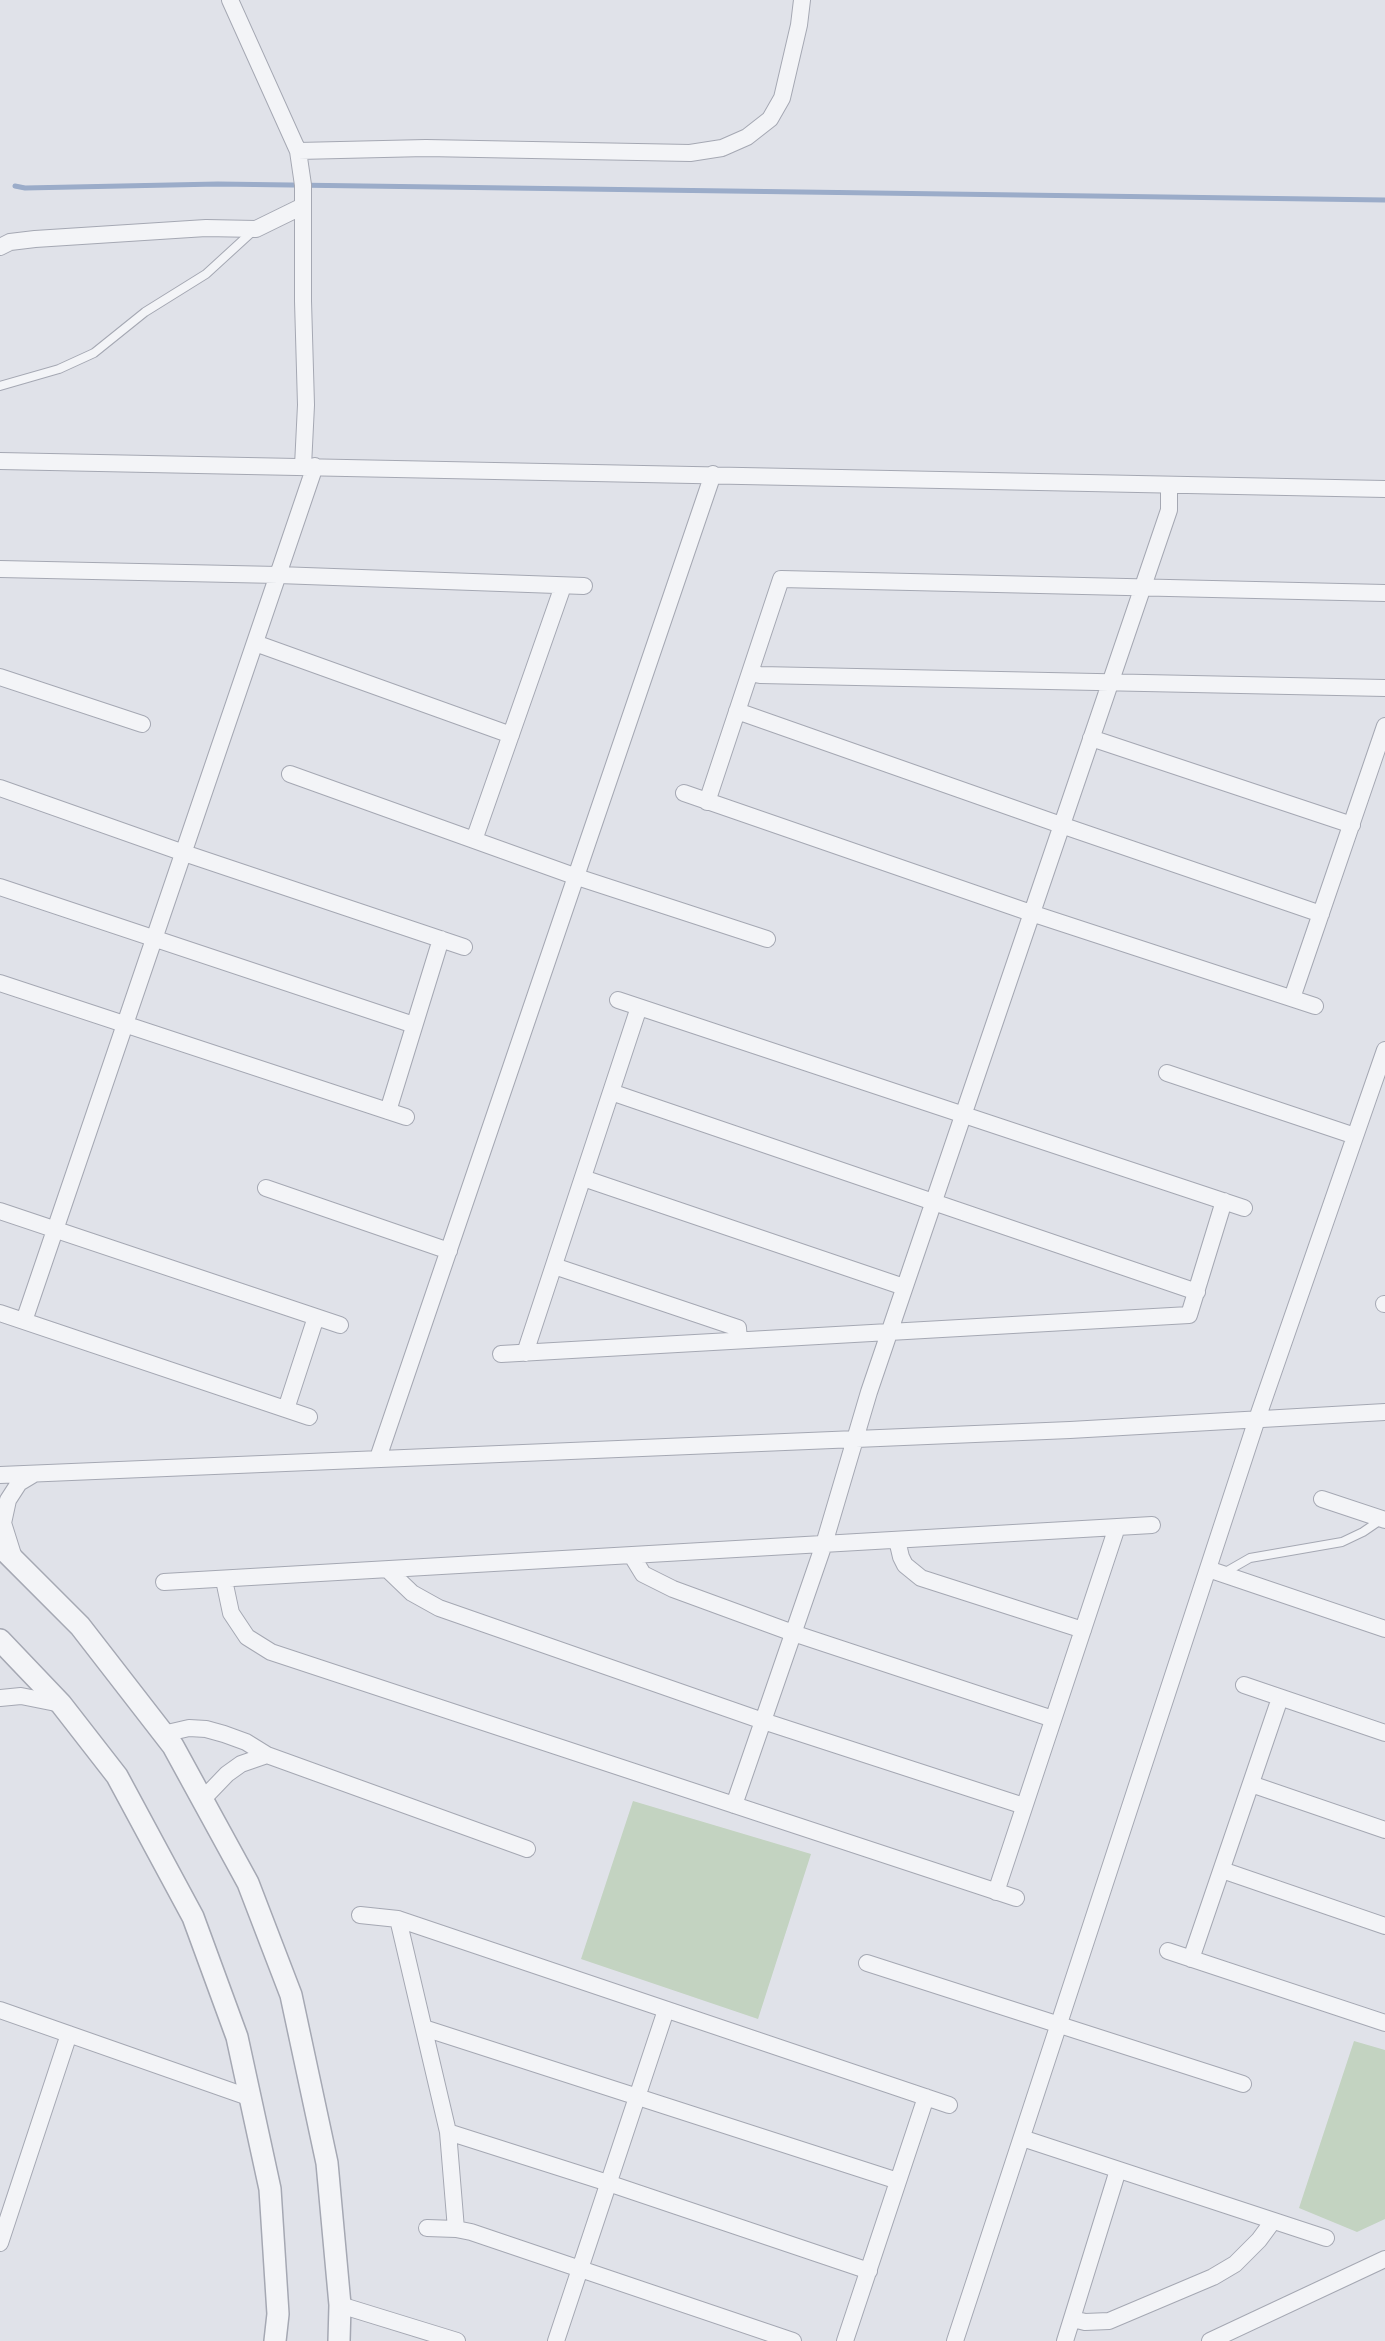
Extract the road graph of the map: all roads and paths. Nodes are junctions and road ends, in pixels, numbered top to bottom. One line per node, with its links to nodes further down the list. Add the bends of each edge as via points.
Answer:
1 (230, 0): 3 (street)
2 (802, 0): 3 (street, via 782,98 770,119 747,137 722,148 690,153 426,148)
3 (298, 151): 4 (street)
4 (303, 206): 5 (street); 9 (street)
5 (256, 229): 6 (street, via 35,239); 7 (lane, via 206,274 93,353 59,369)
6 (0, 247)
7 (0, 386)
8 (0, 461): 9 (street)
9 (309, 466): 10 (street); 14 (street)
10 (713, 474): 11 (street); 37 (street)
11 (1169, 485): 12 (street); 17 (street, via 1169,510)
12 (1385, 489)
13 (0, 569): 14 (street)
14 (278, 575): 15 (street); 19 (street)
15 (563, 586): 16 (street); 27 (street)
16 (584, 586)
17 (1143, 586): 18 (street); 20 (street, via 781,579); 22 (street)
18 (1385, 593)
19 (255, 643): 27 (street); 36 (street)
20 (750, 673): 22 (street); 24 (street)
21 (0, 677): 25 (street)
22 (1110, 681): 23 (street); 28 (street)
23 (1385, 688)
24 (737, 711): 32 (street); 33 (street)
25 (142, 724)
26 (1385, 726): 34 (street)
27 (511, 735): 35 (street)
28 (1091, 738): 33 (street); 34 (street)
29 (290, 774): 35 (street)
30 (0, 788): 36 (street)
31 (684, 793): 32 (street)
32 (707, 802): 39 (street)
33 (1061, 825): 39 (street); 40 (street)
34 (1352, 825): 40 (street)
35 (474, 841): 37 (street)
36 (184, 853): 41 (street); 42 (street)
37 (577, 877): 43 (street); 66 (street)
38 (0, 887): 41 (street)
39 (1031, 913): 46 (street); 56 (street)
40 (1321, 914): 46 (street)
41 (156, 938): 50 (street); 51 (street)
42 (441, 939): 44 (street); 51 (street)
43 (767, 939)
44 (464, 947)
45 (0, 983): 50 (street)
46 (1292, 998): 48 (street)
47 (618, 1000): 49 (street)
48 (1315, 1006)
49 (639, 1007): 54 (street); 56 (street)
50 (126, 1025): 55 (street); 65 (street)
51 (414, 1025): 55 (street)
52 (1385, 1050): 58 (street)
53 (1167, 1073): 58 (street)
54 (611, 1092): 59 (street); 61 (street)
55 (387, 1111): 57 (street)
56 (963, 1115): 61 (street); 62 (street)
57 (406, 1117)
58 (1355, 1136): 81 (street)
59 (583, 1178): 67 (street); 68 (street)
60 (266, 1188): 66 (street)
61 (933, 1202): 68 (street); 69 (street)
62 (1224, 1202): 63 (street); 69 (street)
63 (1244, 1208)
64 (0, 1211): 65 (street)
65 (54, 1229): 71 (street); 72 (street)
66 (449, 1251): 83 (street)
67 (554, 1266): 75 (street, via 738,1328); 76 (street)
68 (904, 1287): 74 (street)
69 (1197, 1292): 74 (street, via 1189,1315)
70 (0, 1313): 72 (street)
71 (316, 1317): 73 (street); 78 (street)
72 (24, 1321): 78 (street)
73 (340, 1325)
74 (889, 1332): 75 (street); 82 (street)
75 (739, 1340): 76 (street)
76 (526, 1353): 77 (street)
77 (501, 1354)
78 (286, 1409): 80 (street)
79 (1385, 1412): 81 (street)
80 (309, 1417)
81 (1257, 1419): 82 (street); 95 (street)
82 (856, 1440): 83 (street); 91 (street)
83 (378, 1458): 84 (street)
84 (34, 1474): 85 (street); 92 (street, via 19,1483 8,1500 3,1523)
85 (0, 1475)
86 (1322, 1499): 87 (street)
87 (1383, 1519): 95 (lane, via 1342,1542 1250,1558)
88 (1152, 1525): 89 (street)
89 (1117, 1527): 90 (street); 99 (street)
90 (897, 1540): 91 (street); 99 (street, via 905,1565 921,1578)
91 (824, 1544): 93 (street); 100 (street)
92 (7, 1553): 109 (street, via 80,1626)
93 (632, 1556): 94 (street); 100 (street, via 643,1573 673,1589)
94 (388, 1570): 96 (street); 107 (street, via 412,1593 439,1608)
95 (1215, 1572): 98 (street); 129 (street)
96 (224, 1580): 97 (street); 113 (street, via 231,1613 247,1637 271,1652)
97 (164, 1582)
98 (1385, 1629)
99 (1083, 1630): 106 (street)
100 (793, 1633): 106 (street); 107 (street)
101 (0, 1640): 105 (street)
102 (1244, 1685): 104 (street)
103 (0, 1698): 105 (street, via 21,1696)
104 (1280, 1698): 108 (street); 111 (street)
105 (61, 1704): 135 (street, via 117,1776 193,1917 237,2037)
106 (1054, 1719): 114 (street)
107 (763, 1721): 113 (street); 114 (street)
108 (1385, 1733)
109 (163, 1734): 110 (street, via 206,1728); 112 (street)
110 (267, 1755): 112 (street, via 234,1769); 116 (street)
111 (1251, 1784): 115 (street); 117 (street)
112 (202, 1800): 150 (street, via 248,1884 290,1995 327,2162)
113 (734, 1805): 118 (street)
114 (1024, 1806): 118 (street)
115 (1385, 1830)
116 (527, 1849)
117 (1222, 1870): 122 (street); 124 (street)
118 (996, 1892): 119 (street)
119 (1016, 1898)
120 (360, 1915): 121 (street)
121 (398, 1919): 127 (street); 130 (street)
122 (1385, 1926)
123 (1168, 1951): 124 (street)
124 (1191, 1959): 128 (street)
125 (867, 1963): 129 (street)
126 (0, 2010): 131 (street)
127 (666, 2010): 133 (street); 134 (street)
128 (1385, 2023)
129 (1059, 2024): 132 (street); 138 (street)
130 (424, 2028): 133 (street); 137 (street)
131 (69, 2034): 135 (street); 146 (street)
132 (1243, 2084)
133 (638, 2095): 140 (street); 141 (street)
134 (926, 2097): 136 (street); 140 (street)
135 (251, 2098): 152 (street, via 270,2189 278,2314)
136 (949, 2105)
137 (448, 2132): 141 (street); 144 (street)
138 (1022, 2138): 139 (street); 158 (street)
139 (1118, 2170): 142 (street); 151 (street)
140 (898, 2181): 149 (street)
141 (608, 2183): 148 (street); 149 (street)
142 (1273, 2221): 145 (street); 151 (street, via 1235,2264 1213,2277 1109,2321)
143 (427, 2228): 144 (street)
144 (456, 2229): 148 (street)
145 (1326, 2238)
146 (0, 2243)
147 (1385, 2259): 160 (street)
148 (580, 2270): 155 (street); 156 (street)
149 (869, 2271): 157 (street)
150 (340, 2305): 153 (street); 154 (street)
151 (1073, 2319): 159 (street)
152 (275, 2341)
153 (339, 2341)
154 (457, 2341)
155 (556, 2341)
156 (793, 2341)
157 (845, 2341)
158 (955, 2341)
159 (1065, 2341)
160 (1210, 2341)

